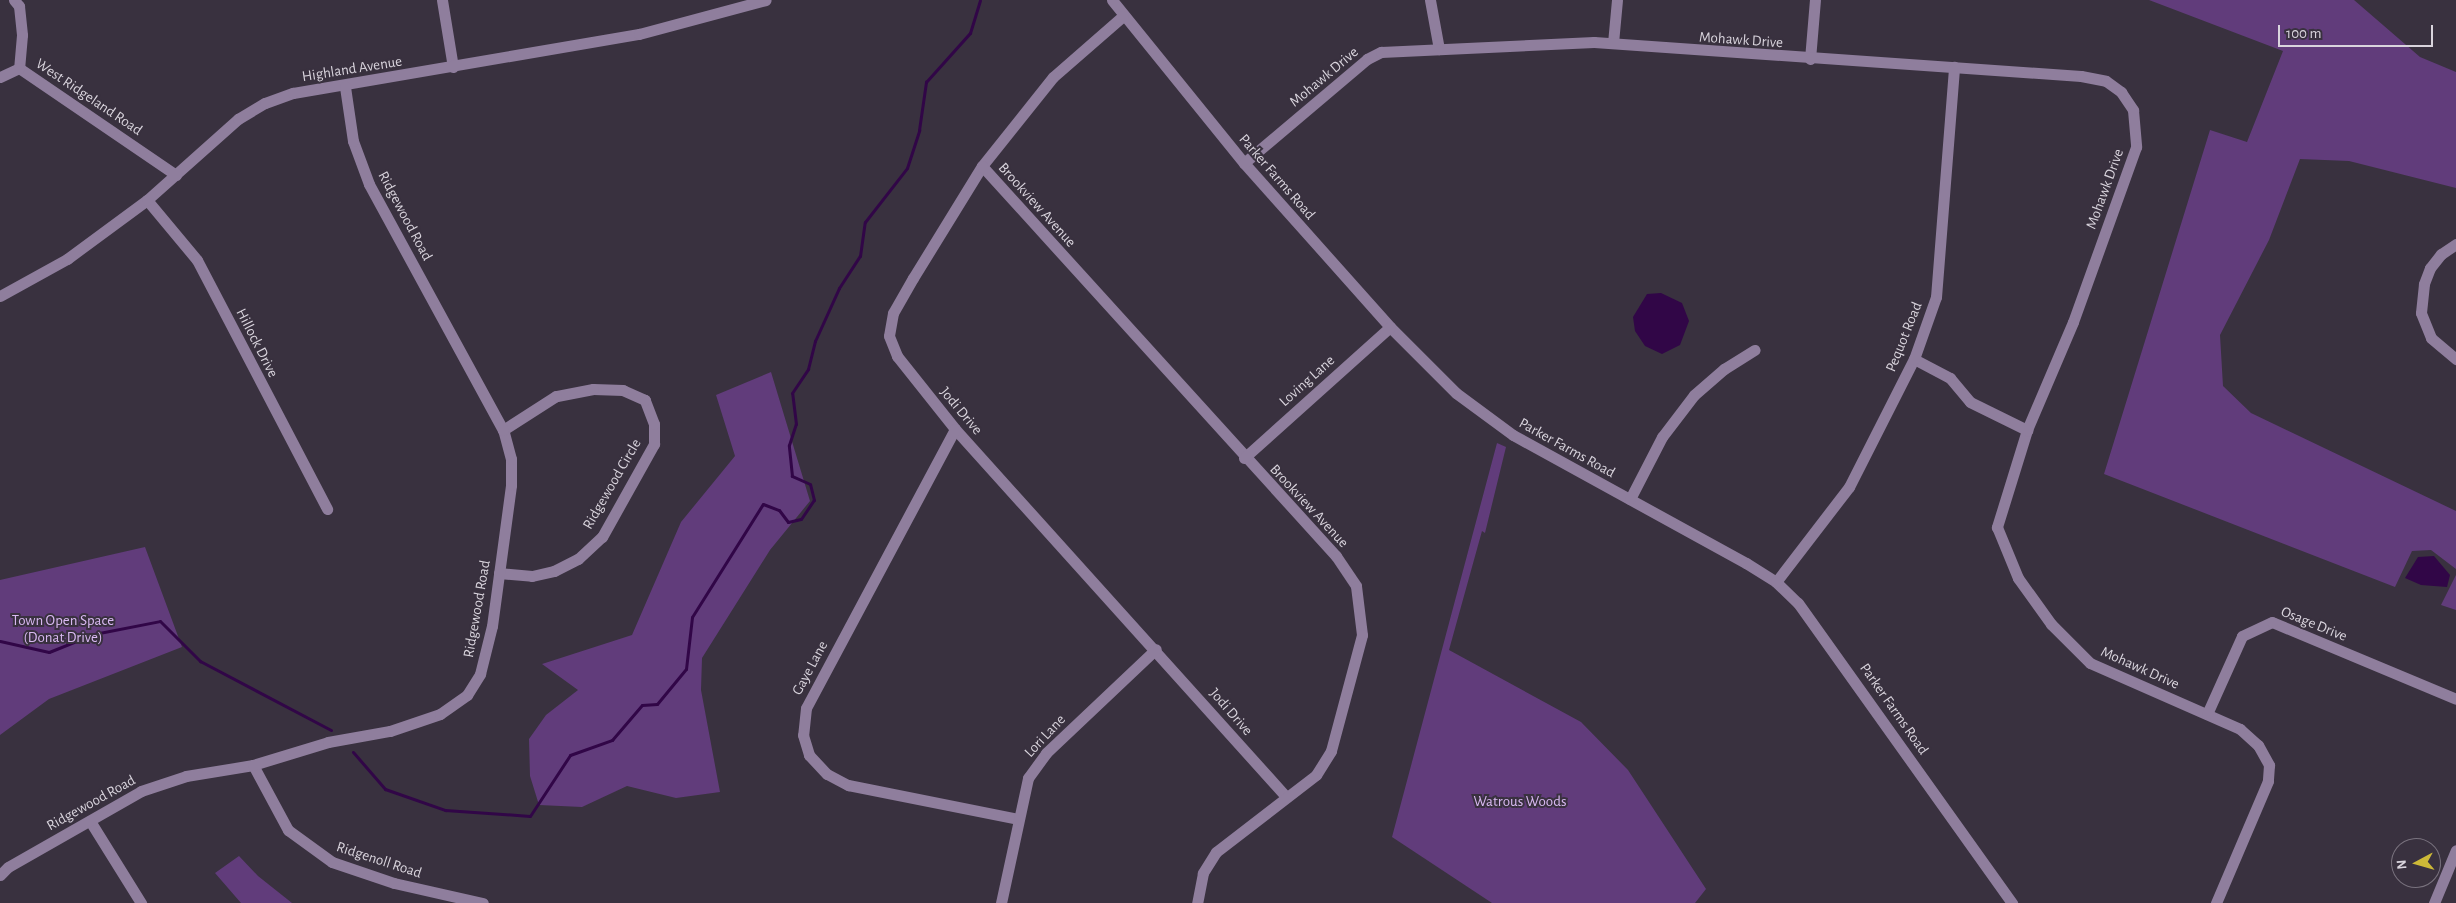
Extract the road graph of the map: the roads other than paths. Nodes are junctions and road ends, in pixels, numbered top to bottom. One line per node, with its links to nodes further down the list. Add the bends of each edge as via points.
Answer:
1 (14, 0): 14 (street, West Ridgeland Road, via 19,6 22,35)
2 (442, 0): 12 (street)
3 (766, 0): 12 (street, Highland Avenue, via 648,32)
4 (1112, 0): 8 (street, Parker Farms Road)
5 (1430, 0): 10 (street)
6 (1617, 0): 9 (street)
7 (1815, 0): 11 (street)
8 (1123, 16): 17 (street, Parker Farms Road); 18 (street, Jodi Drive, via 1053,77)
9 (1613, 43): 10 (street, Mohawk Drive); 11 (street, Mohawk Drive)
10 (1439, 49): 17 (street, Mohawk Drive, via 1381,52 1367,59)
11 (1810, 59): 13 (street, Mohawk Drive)
12 (453, 67): 16 (street, Highland Avenue)
13 (1954, 67): 25 (street, Pequot Road, via 1936,297); 29 (street, Mohawk Drive, via 2081,76 2106,81 2121,92 2133,110 2137,128 2136,148 2074,322)
14 (19, 68): 15 (street); 19 (street, West Ridgeland Road)
15 (0, 77)
16 (345, 87): 19 (street, Highland Avenue, via 293,93 265,103 238,119); 28 (street, Ridgewood Road, via 354,141 369,184)
17 (1244, 163): 23 (street, Parker Farms Road)
18 (982, 166): 27 (street, Jodi Drive, via 912,278 893,313 889,336 897,356); 30 (street, Brookview Avenue)
19 (176, 175): 20 (street, Highland Avenue)
20 (147, 200): 22 (street, Highland Avenue, via 66,259); 32 (street, Hillock Drive, via 197,260)
21 (2456, 244): 26 (street, via 2441,254 2430,268 2421,298 2421,313 2431,338)
22 (0, 296)
23 (1390, 327): 30 (street, Loving Lane); 31 (street, Parker Farms Road, via 1436,375 1485,417)
24 (1754, 350): 31 (street, via 1724,369 1694,395 1662,437)
25 (1914, 359): 29 (street, via 1950,378 1970,402); 34 (street, Pequot Road, via 1849,487)
26 (2456, 359)
27 (955, 429): 35 (street, Jodi Drive); 40 (street, Gaye Lane, via 806,708 803,735 809,755 827,774 848,785)
28 (503, 430): 33 (street, Ridgewood Road, via 511,459 511,486); 33 (street, Ridgewood Circle, via 556,396 592,389 623,390 645,400 654,424 654,444 602,537 578,559 554,572 532,576)
29 (2027, 430): 37 (street, Mohawk Drive, via 1997,527 2018,578 2051,624 2090,663)
30 (1244, 458): 39 (street, Brookview Avenue, via 1336,556 1356,586 1361,610 1362,635 1331,751 1316,775)
31 (1630, 499): 34 (street, Parker Farms Road)
32 (327, 509)
33 (499, 574): 38 (street, Ridgewood Road, via 480,674 467,695 440,714 390,731 328,742)
34 (1776, 582): 48 (street, Parker Farms Road, via 1815,623)
35 (1156, 649): 39 (street, Jodi Drive); 40 (street, Lori Lane, via 1046,753 1028,778)
36 (2456, 699): 37 (street, Osage Drive, via 2272,622 2242,636)
37 (2207, 714): 49 (street, Mohawk Drive, via 2240,729 2258,745 2269,765 2268,780)
38 (254, 765): 41 (street, Ridgewood Road, via 186,776 141,791); 45 (street, Ridgenoll Road, via 288,830 332,862 394,883)
39 (1286, 797): 47 (street, Brookview Avenue, via 1216,852 1203,873)
40 (1018, 819): 46 (street, Lori Lane)
41 (90, 821): 43 (street, Ridgewood Road, via 8,867); 44 (street)
42 (2456, 850): 50 (street)
43 (0, 875)
44 (141, 903)
45 (483, 903)
46 (1001, 903)
47 (1197, 903)
48 (2012, 903)
49 (2216, 903)
50 (2434, 903)

